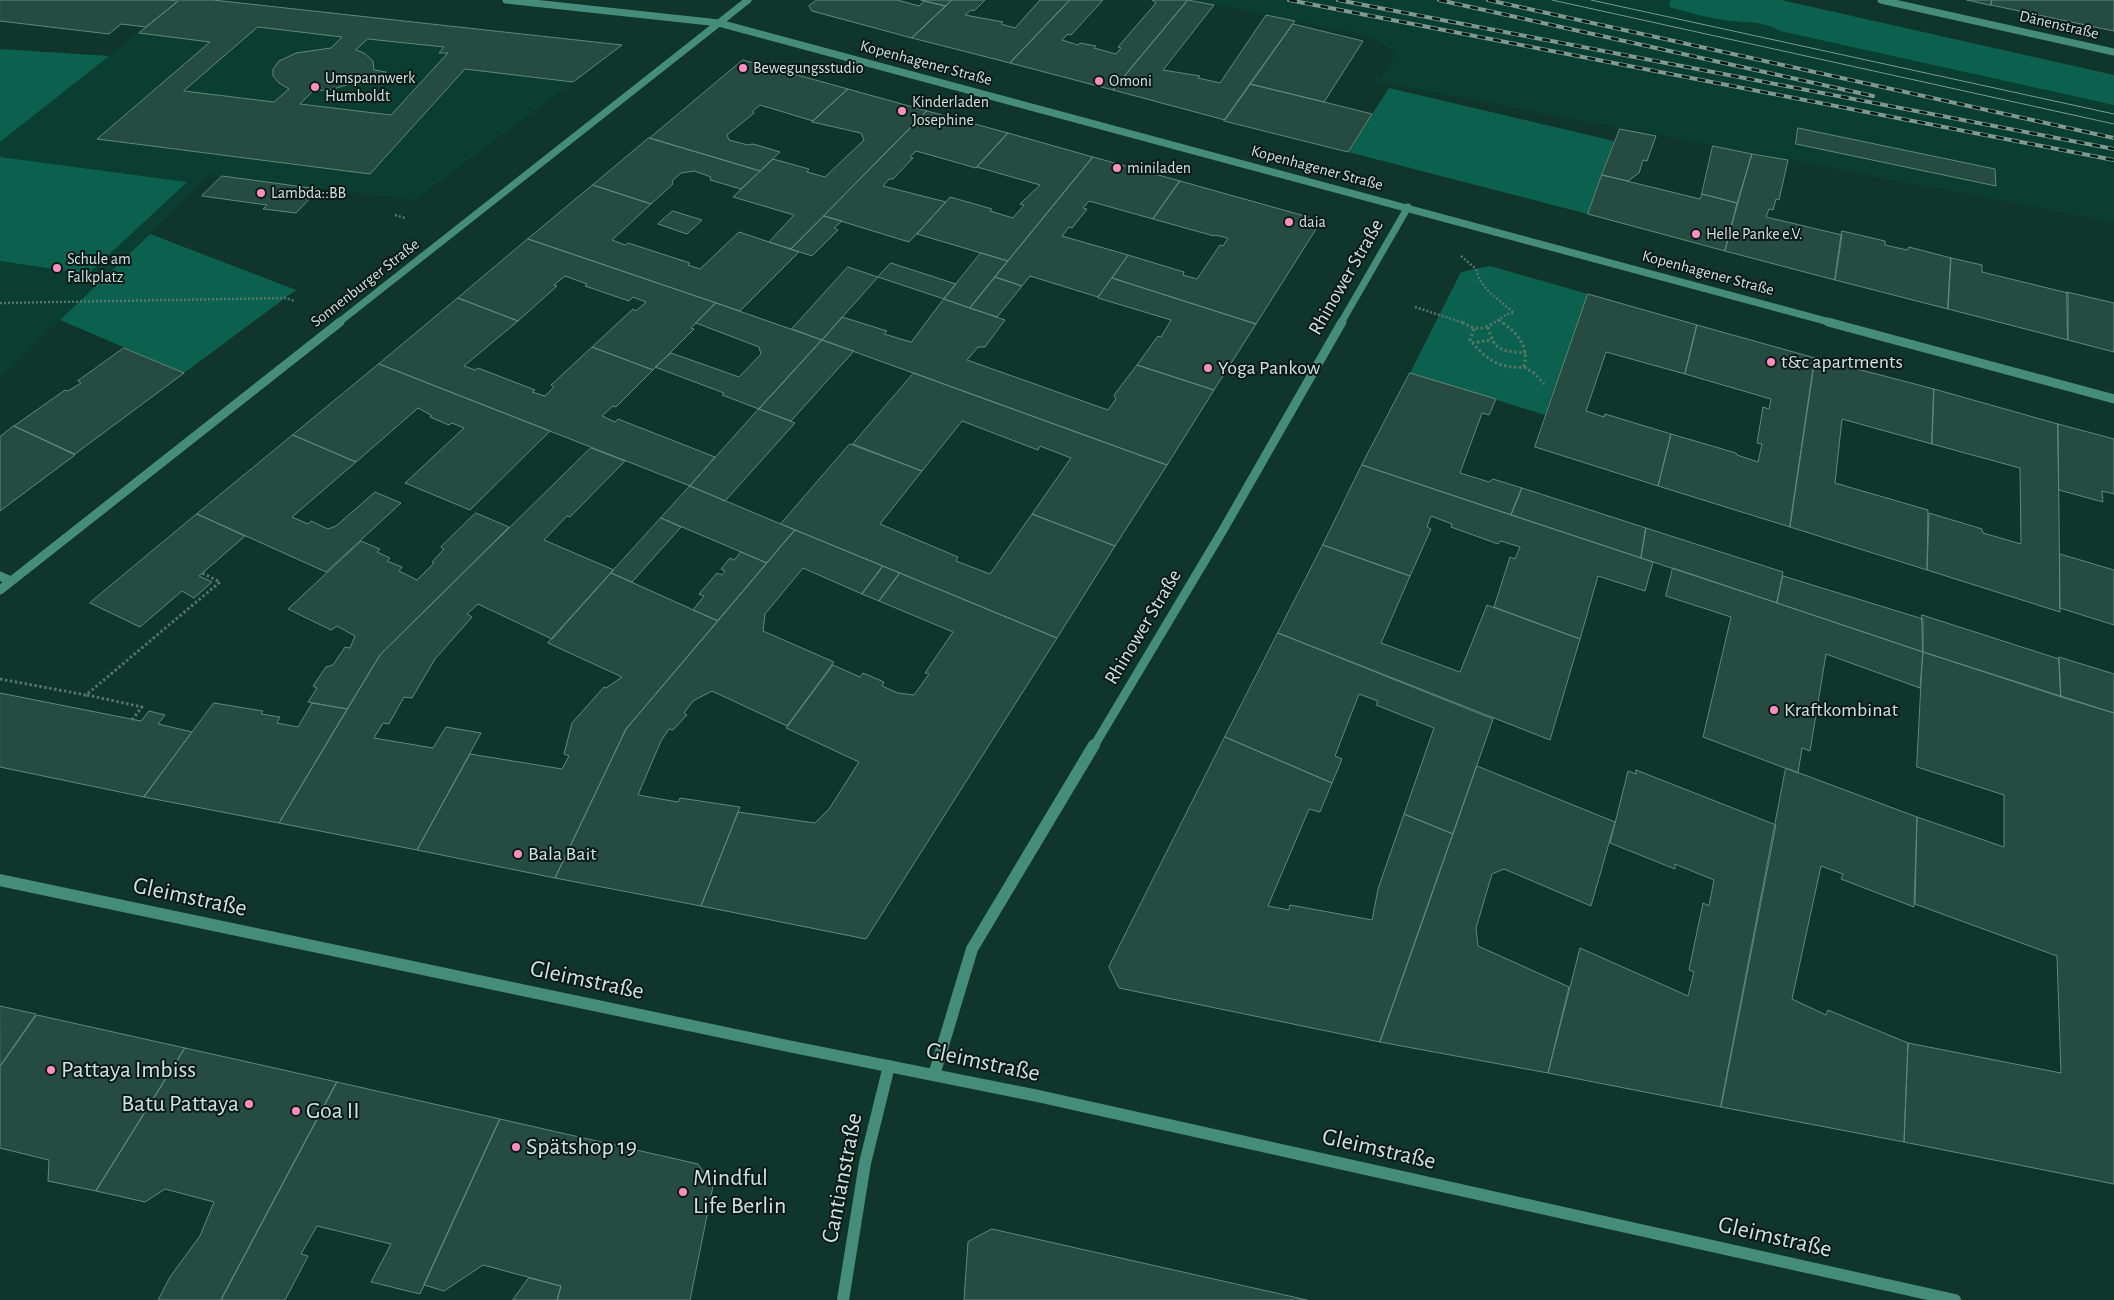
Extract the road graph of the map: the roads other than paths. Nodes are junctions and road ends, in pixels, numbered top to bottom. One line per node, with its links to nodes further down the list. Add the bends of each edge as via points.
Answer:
1 (506, 0): 4 (street, Kopenhagener Straße)
2 (748, 0): 4 (street, Sonnenburger Straße)
3 (1881, 0): 5 (street, Dänenstraße)
4 (719, 23): 6 (street, Kopenhagener Straße); 9 (street, Sonnenburger Straße)
5 (2114, 52)
6 (1408, 207): 7 (street, Kopenhagener Straße); 13 (street, Rhinower Straße, via 1223,530 972,950)
7 (2114, 398)
8 (0, 576): 9 (street)
9 (11, 581): 10 (street, Sonnenburger Straße)
10 (0, 590)
11 (0, 880): 12 (street, Gleimstraße)
12 (889, 1066): 13 (street, Gleimstraße); 14 (street, Cantianstraße, via 865,1163)
13 (934, 1075): 15 (street, Gleimstraße)
14 (843, 1300)
15 (1955, 1300)

